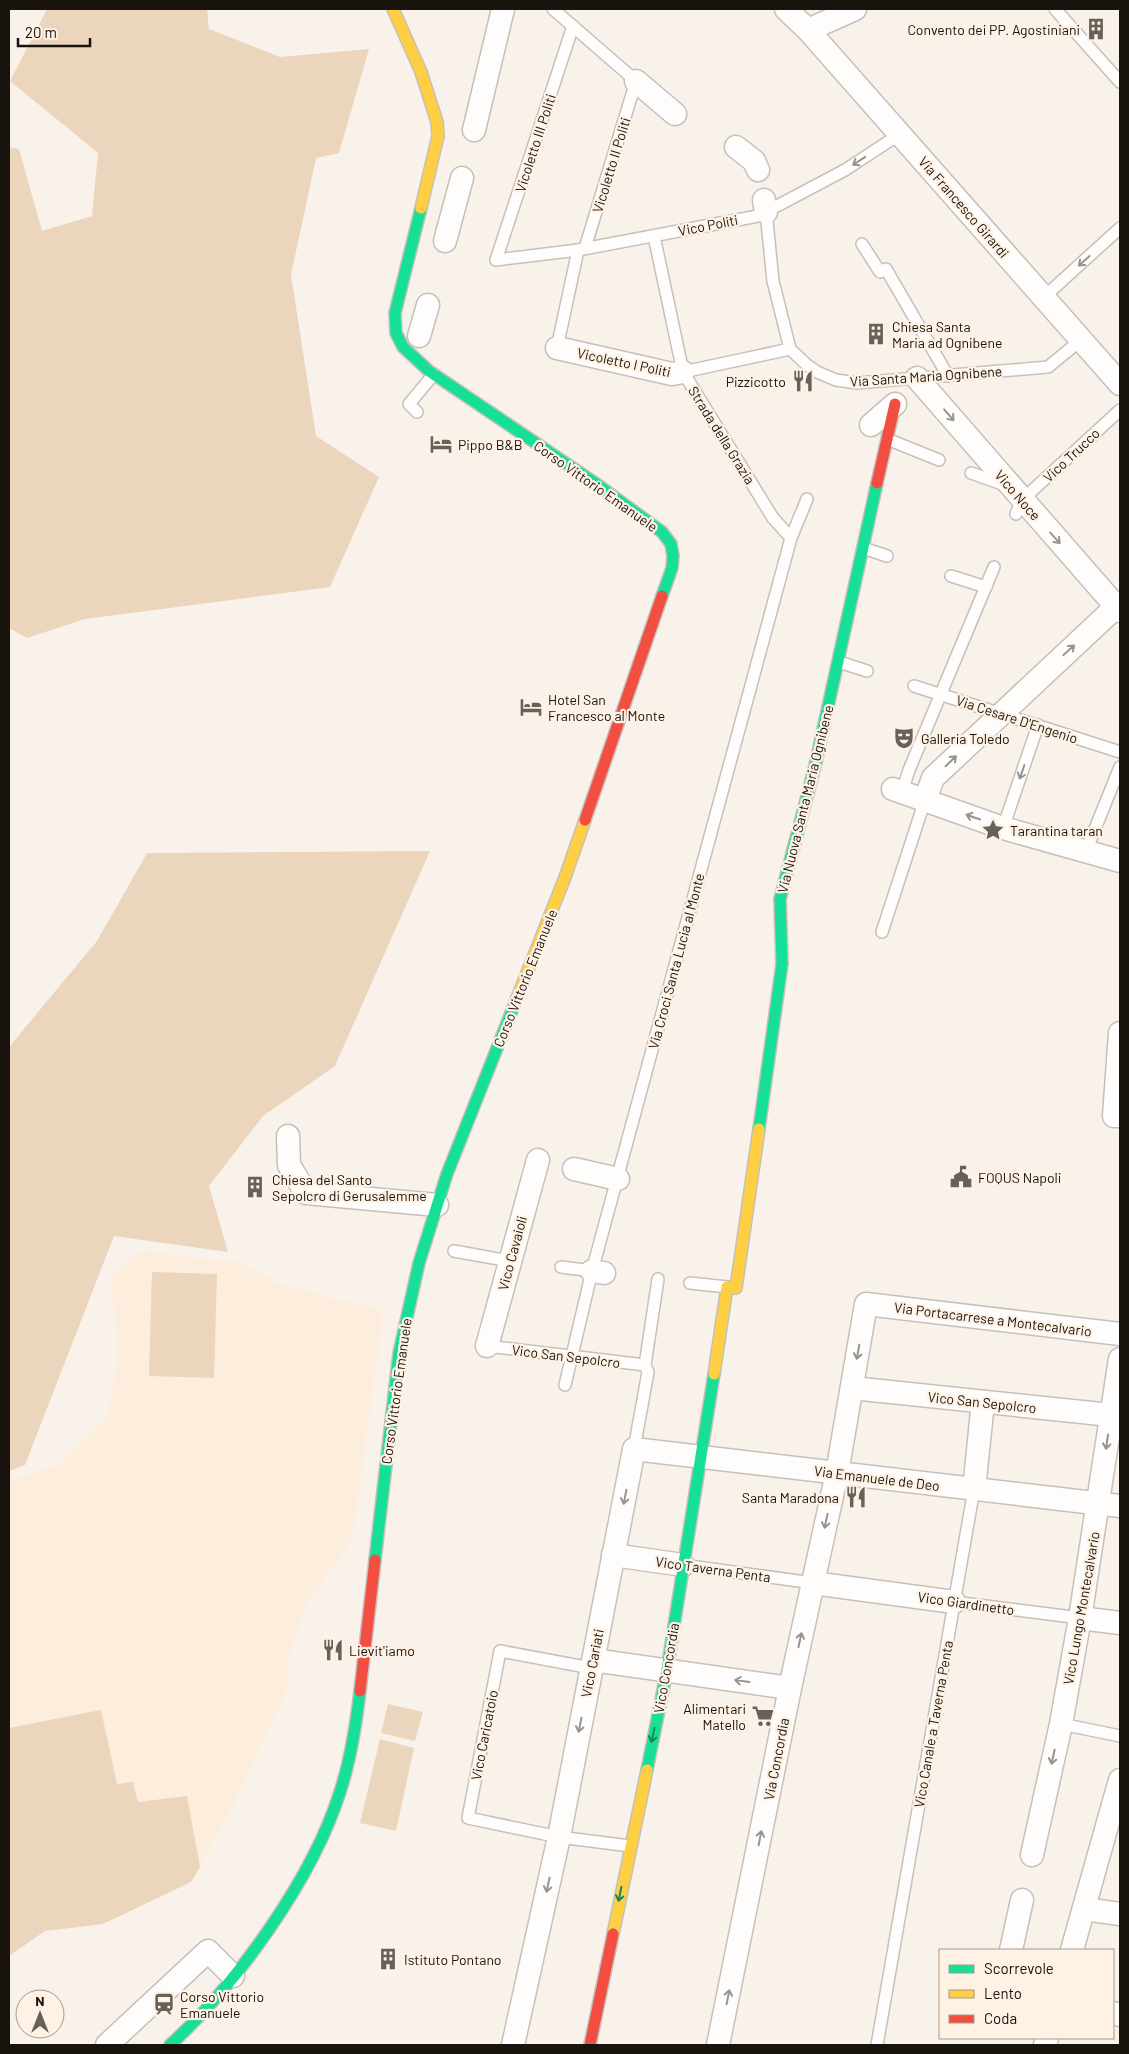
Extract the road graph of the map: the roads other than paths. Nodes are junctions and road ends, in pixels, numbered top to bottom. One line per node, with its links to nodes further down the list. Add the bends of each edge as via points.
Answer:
1 (394, 9): 31 (main road, Corso Vittorio Emanuele, via 438,122 438,136 394,327 402,346)
2 (503, 9): 12 (street)
3 (553, 9): 7 (lane)
4 (786, 9): 8 (street, Via Francesco Girardi)
5 (855, 9): 8 (street)
6 (1056, 9): 10 (lane)
7 (573, 26): 9 (lane); 23 (lane, Vicoletto III Politi)
8 (808, 30): 13 (street, Via Francesco Girardi)
9 (636, 81): 11 (street); 22 (lane, Vicoletto II Politi)
10 (1120, 82)
11 (675, 114)
12 (474, 130)
13 (900, 134): 17 (lane, Vico Politi, one-way to 17, via 845,170); 24 (street, Via Francesco Girardi)
14 (736, 147): 15 (street, via 754,161)
15 (758, 170)
16 (462, 178): 20 (street)
17 (765, 206): 19 (lane, Vico Politi, via 723,223); 29 (lane, via 773,281)
18 (1120, 228): 24 (lane, one-way to 24)
19 (654, 236): 22 (lane, Vico Politi); 30 (lane, Strada della Grazia)
20 (445, 241)
21 (862, 244): 32 (lane, via 880,272 886,269)
22 (582, 249): 23 (lane, Vico Politi); 28 (lane, Vicoletto I Politi)
23 (496, 260)
24 (1044, 297): 27 (street, Via Francesco Girardi)
25 (428, 305): 26 (street)
26 (419, 336)
27 (1081, 340): 32 (lane, Via Santa Maria Ognibene, via 1048,367); 33 (street, Via Francesco Girardi)
28 (556, 348): 30 (street, Vicoletto I Politi, via 672,374)
29 (790, 349): 30 (lane, Vicoletto I Politi); 34 (lane, Via Santa Maria Ognibene, via 807,365 836,380)
30 (683, 372): 42 (lane, Strada della Grazia, via 773,518)
31 (434, 374): 36 (lane, via 409,404); 69 (main road, Corso Vittorio Emanuele, via 646,520 668,539 673,556 666,588 564,880)
32 (948, 376): 34 (lane, Via Santa Maria Ognibene)
33 (1120, 384)
34 (904, 389): 37 (street); 41 (street, Vico Noce, one-way to 41)
35 (1120, 410): 41 (lane, Vico Trucco)
36 (417, 412)
37 (879, 432): 38 (lane); 43 (main road, Via Nuova Santa Maria Ognibene)
38 (939, 460)
39 (971, 473): 41 (lane)
40 (807, 499): 42 (lane, Via Croci Santa Lucia al Monte)
41 (1016, 501): 48 (street, Vico Noce, one-way to 48)
42 (791, 538): 68 (lane, Via Croci Santa Lucia al Monte)
43 (863, 548): 44 (lane); 49 (main road, Via Nuova Santa Maria Ognibene)
44 (887, 556)
45 (994, 567): 47 (lane)
46 (951, 576): 47 (lane)
47 (986, 587): 52 (lane)
48 (1119, 607): 53 (street, one-way to 48)
49 (839, 662): 50 (lane); 76 (main road, Via Nuova Santa Maria Ognibene, via 820,768 780,900 782,964)
50 (867, 671)
51 (914, 686): 52 (lane, Via Cesare D'Engenio)
52 (941, 695): 53 (lane, Via Cesare D'Engenio); 57 (lane)
53 (1000, 714): 54 (lane, Via Cesare D'Engenio); 58 (street, one-way to 53, via 932,778)
54 (1038, 726): 55 (lane, Via Cesare D'Engenio); 59 (lane, one-way to 59)
55 (1120, 752)
56 (1120, 767): 60 (lane)
57 (897, 791): 58 (street)
58 (925, 800): 59 (street, one-way to 58); 62 (lane)
59 (1003, 828): 60 (street)
60 (1086, 851): 61 (street)
61 (1120, 861)
62 (882, 932)
63 (1120, 1033): 64 (street, via 1114,1116)
64 (1120, 1116)
65 (288, 1136): 69 (street, via 289,1165 306,1193)
66 (538, 1160): 71 (street, Vico Cavaioli)
67 (574, 1169): 68 (street)
68 (618, 1179): 73 (lane, Via Croci Santa Lucia al Monte)
69 (437, 1205): 112 (main road, Corso Vittorio Emanuele, via 416,1272 399,1353 352,1756 336,1806 310,1861 274,1922)
70 (454, 1250): 71 (lane)
71 (516, 1261): 78 (street, Vico Cavaioli)
72 (561, 1267): 73 (lane)
73 (598, 1272): 79 (lane, Via Croci Santa Lucia al Monte)
74 (658, 1279): 81 (lane, Vico Cariati)
75 (690, 1283): 76 (lane)
76 (732, 1288): 87 (main road, Vico Concordia)
77 (1120, 1334): 83 (street, Via Portacarrese a Montecalvario, one-way to 83, via 866,1304)
78 (487, 1346): 79 (lane, Vico San Sepolcro)
79 (571, 1356): 81 (lane, Vico San Sepolcro); 82 (lane, Via Croci Santa Lucia al Monte)
80 (1120, 1359): 85 (street, Vico Lungo Montecalvario)
81 (645, 1365): 86 (lane, Vico Cariati, via 648,1372)
82 (565, 1385)
83 (852, 1388): 84 (street, Vico San Sepolcro); 88 (street)
84 (983, 1402): 85 (street, Vico San Sepolcro); 89 (street, Vico Canale a Taverna Penta)
85 (1111, 1415): 90 (street, Vico Lungo Montecalvario, one-way to 90)
86 (634, 1449): 87 (street, Via Emanuele de Deo); 91 (street, Vico Cariati, one-way to 91)
87 (702, 1457): 88 (street, Via Emanuele de Deo); 92 (main road, Vico Concordia)
88 (837, 1473): 89 (street, Via Emanuele de Deo); 93 (street, Via Concordia, one-way to 93)
89 (974, 1489): 90 (street, Via Emanuele de Deo); 94 (lane, Vico Canale a Taverna Penta)
90 (1109, 1504): 95 (street, Vico Lungo Montecalvario)
91 (613, 1555): 92 (street, Vico Taverna Penta); 97 (street, Vico Cariati)
92 (683, 1565): 93 (lane, Vico Taverna Penta); 98 (main road, Vico Concordia)
93 (812, 1583): 94 (street, Vico Giardinetto); 99 (street, Via Concordia, one-way to 93)
94 (954, 1602): 95 (lane, Vico Giardinetto); 118 (lane, Vico Canale a Taverna Penta)
95 (1080, 1618): 96 (street, Vico Giardinetto); 100 (street, Vico Lungo Montecalvario)
96 (1120, 1623)
97 (592, 1664): 98 (street); 104 (street, Vico Cariati, one-way to 104); 104 (lane, Vico Caricatoio, via 500,1651 468,1818)
98 (667, 1670): 99 (street, one-way to 98); 105 (main road, Vico Concordia, one-way to 105)
99 (790, 1688): 117 (street, Via Concordia, one-way to 99)
100 (1061, 1724): 101 (lane); 106 (street, Vico Lungo Montecalvario, one-way to 106)
101 (1120, 1736)
102 (1120, 1780): 103 (street)
103 (1114, 1825): 108 (street)
104 (559, 1837): 105 (lane); 115 (street, Vico Cariati, one-way to 115)
105 (630, 1846): 116 (main road, Vico Concordia, one-way to 116)
106 (1032, 1855)
107 (1022, 1900): 110 (street)
108 (1084, 1909): 109 (street); 111 (street)
109 (1120, 1914)
110 (1011, 1949)
111 (1072, 1949)
112 (233, 1976): 113 (street, via 208,1951); 114 (main road, Corso Vittorio Emanuele)
113 (107, 2045)
114 (170, 2045)
115 (513, 2045)
116 (590, 2045)
117 (718, 2045)
118 (877, 2045)

